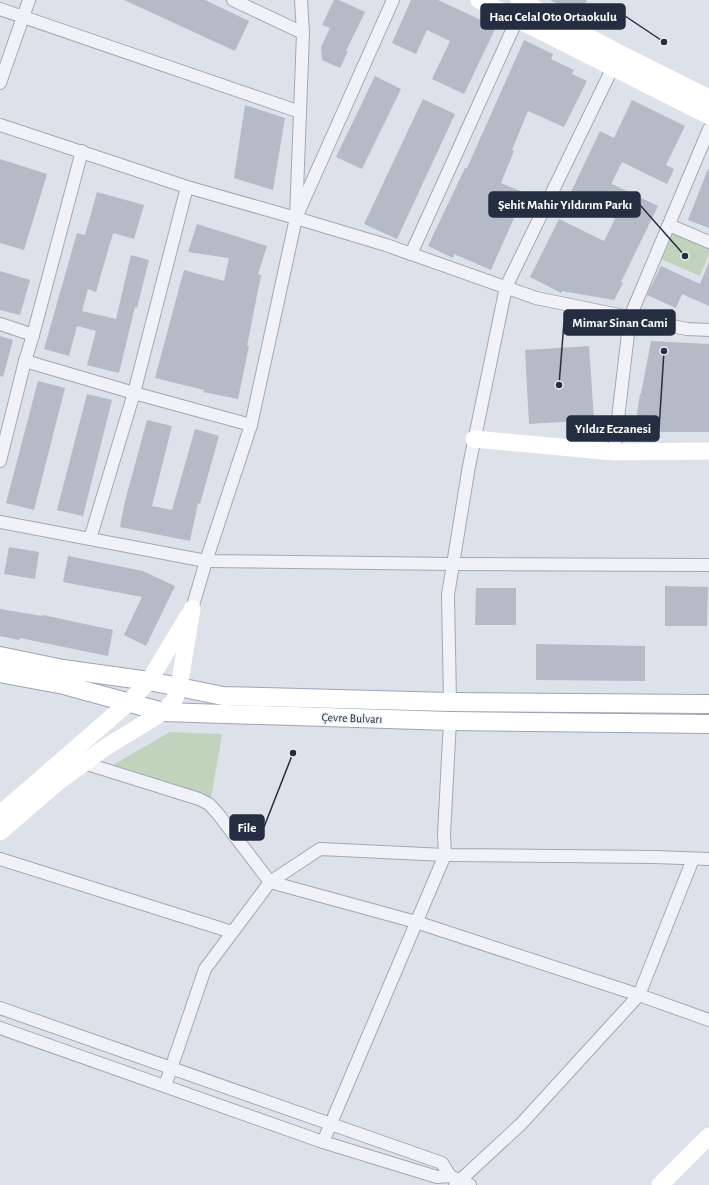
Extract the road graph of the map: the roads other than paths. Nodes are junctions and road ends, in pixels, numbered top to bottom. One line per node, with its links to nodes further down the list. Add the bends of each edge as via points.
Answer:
1 (29, 0): 8 (street)
2 (233, 0): 10 (street)
3 (301, 0): 10 (street)
4 (393, 0): 20 (street)
5 (479, 0): 9 (street)
6 (524, 1): 9 (street); 13 (street)
7 (0, 8): 8 (street)
8 (23, 17): 12 (street); 14 (street)
9 (517, 19): 11 (street); 23 (street)
10 (303, 33): 14 (street)
11 (613, 67): 15 (street); 24 (street)
12 (0, 83)
13 (709, 98)
14 (300, 112): 20 (street)
15 (709, 116)
16 (0, 125): 18 (street)
17 (709, 129): 21 (street)
18 (82, 151): 19 (street); 28 (street)
19 (187, 187): 20 (street); 30 (street)
20 (296, 218): 23 (street); 31 (street)
21 (668, 225): 22 (street); 25 (street)
22 (709, 242)
23 (411, 254): 24 (street)
24 (506, 287): 25 (street, via 536,298); 32 (street)
25 (630, 317): 27 (street); 34 (street)
26 (0, 324): 28 (street)
27 (709, 330)
28 (33, 335): 29 (street)
29 (24, 361): 30 (street); 35 (street)
30 (134, 393): 31 (street); 37 (street)
31 (251, 425): 38 (street)
32 (474, 439): 34 (street); 39 (street)
33 (709, 451): 34 (street)
34 (614, 452)
35 (0, 461)
36 (0, 522): 37 (street)
37 (90, 539): 38 (street)
38 (206, 560): 39 (street); 41 (street)
39 (453, 564): 40 (street); 46 (street, via 448,595)
40 (709, 565)
41 (192, 609): 44 (street); 45 (street)
42 (0, 656): 44 (main road, Çevre Bulvarı, via 63,669)
43 (0, 673): 47 (main road, Çevre Bulvarı, via 64,685)
44 (149, 681): 45 (main road, Çevre Bulvarı); 47 (street)
45 (179, 687): 46 (main road, Çevre Bulvarı, via 223,696); 49 (street, via 174,701)
46 (450, 702): 48 (main road, Çevre Bulvarı); 50 (street)
47 (128, 703): 49 (main road, Çevre Bulvarı); 53 (street)
48 (709, 704)
49 (163, 712): 50 (main road, Çevre Bulvarı); 52 (street, via 106,746)
50 (450, 721): 51 (main road, Çevre Bulvarı); 55 (street)
51 (709, 724)
52 (84, 763): 54 (street); 59 (street, via 209,804)
53 (0, 814)
54 (0, 832)
55 (445, 855): 57 (street); 59 (street, via 320,849); 60 (street)
56 (0, 859): 61 (street)
57 (693, 859): 58 (street); 62 (street)
58 (709, 859)
59 (270, 882): 60 (street); 61 (street)
60 (416, 922): 62 (street); 68 (street)
61 (232, 932): 66 (street, via 205,968)
62 (639, 995): 64 (street); 71 (street, via 521,1124)
63 (0, 1008): 66 (street)
64 (709, 1020)
65 (0, 1028): 67 (street)
66 (171, 1068): 67 (street); 68 (street)
67 (165, 1086): 70 (street)
68 (330, 1124): 70 (street); 71 (street, via 442,1163)
69 (709, 1136): 73 (street)
70 (323, 1142): 71 (street)
71 (454, 1181): 72 (street)
72 (470, 1185)
73 (660, 1185)

